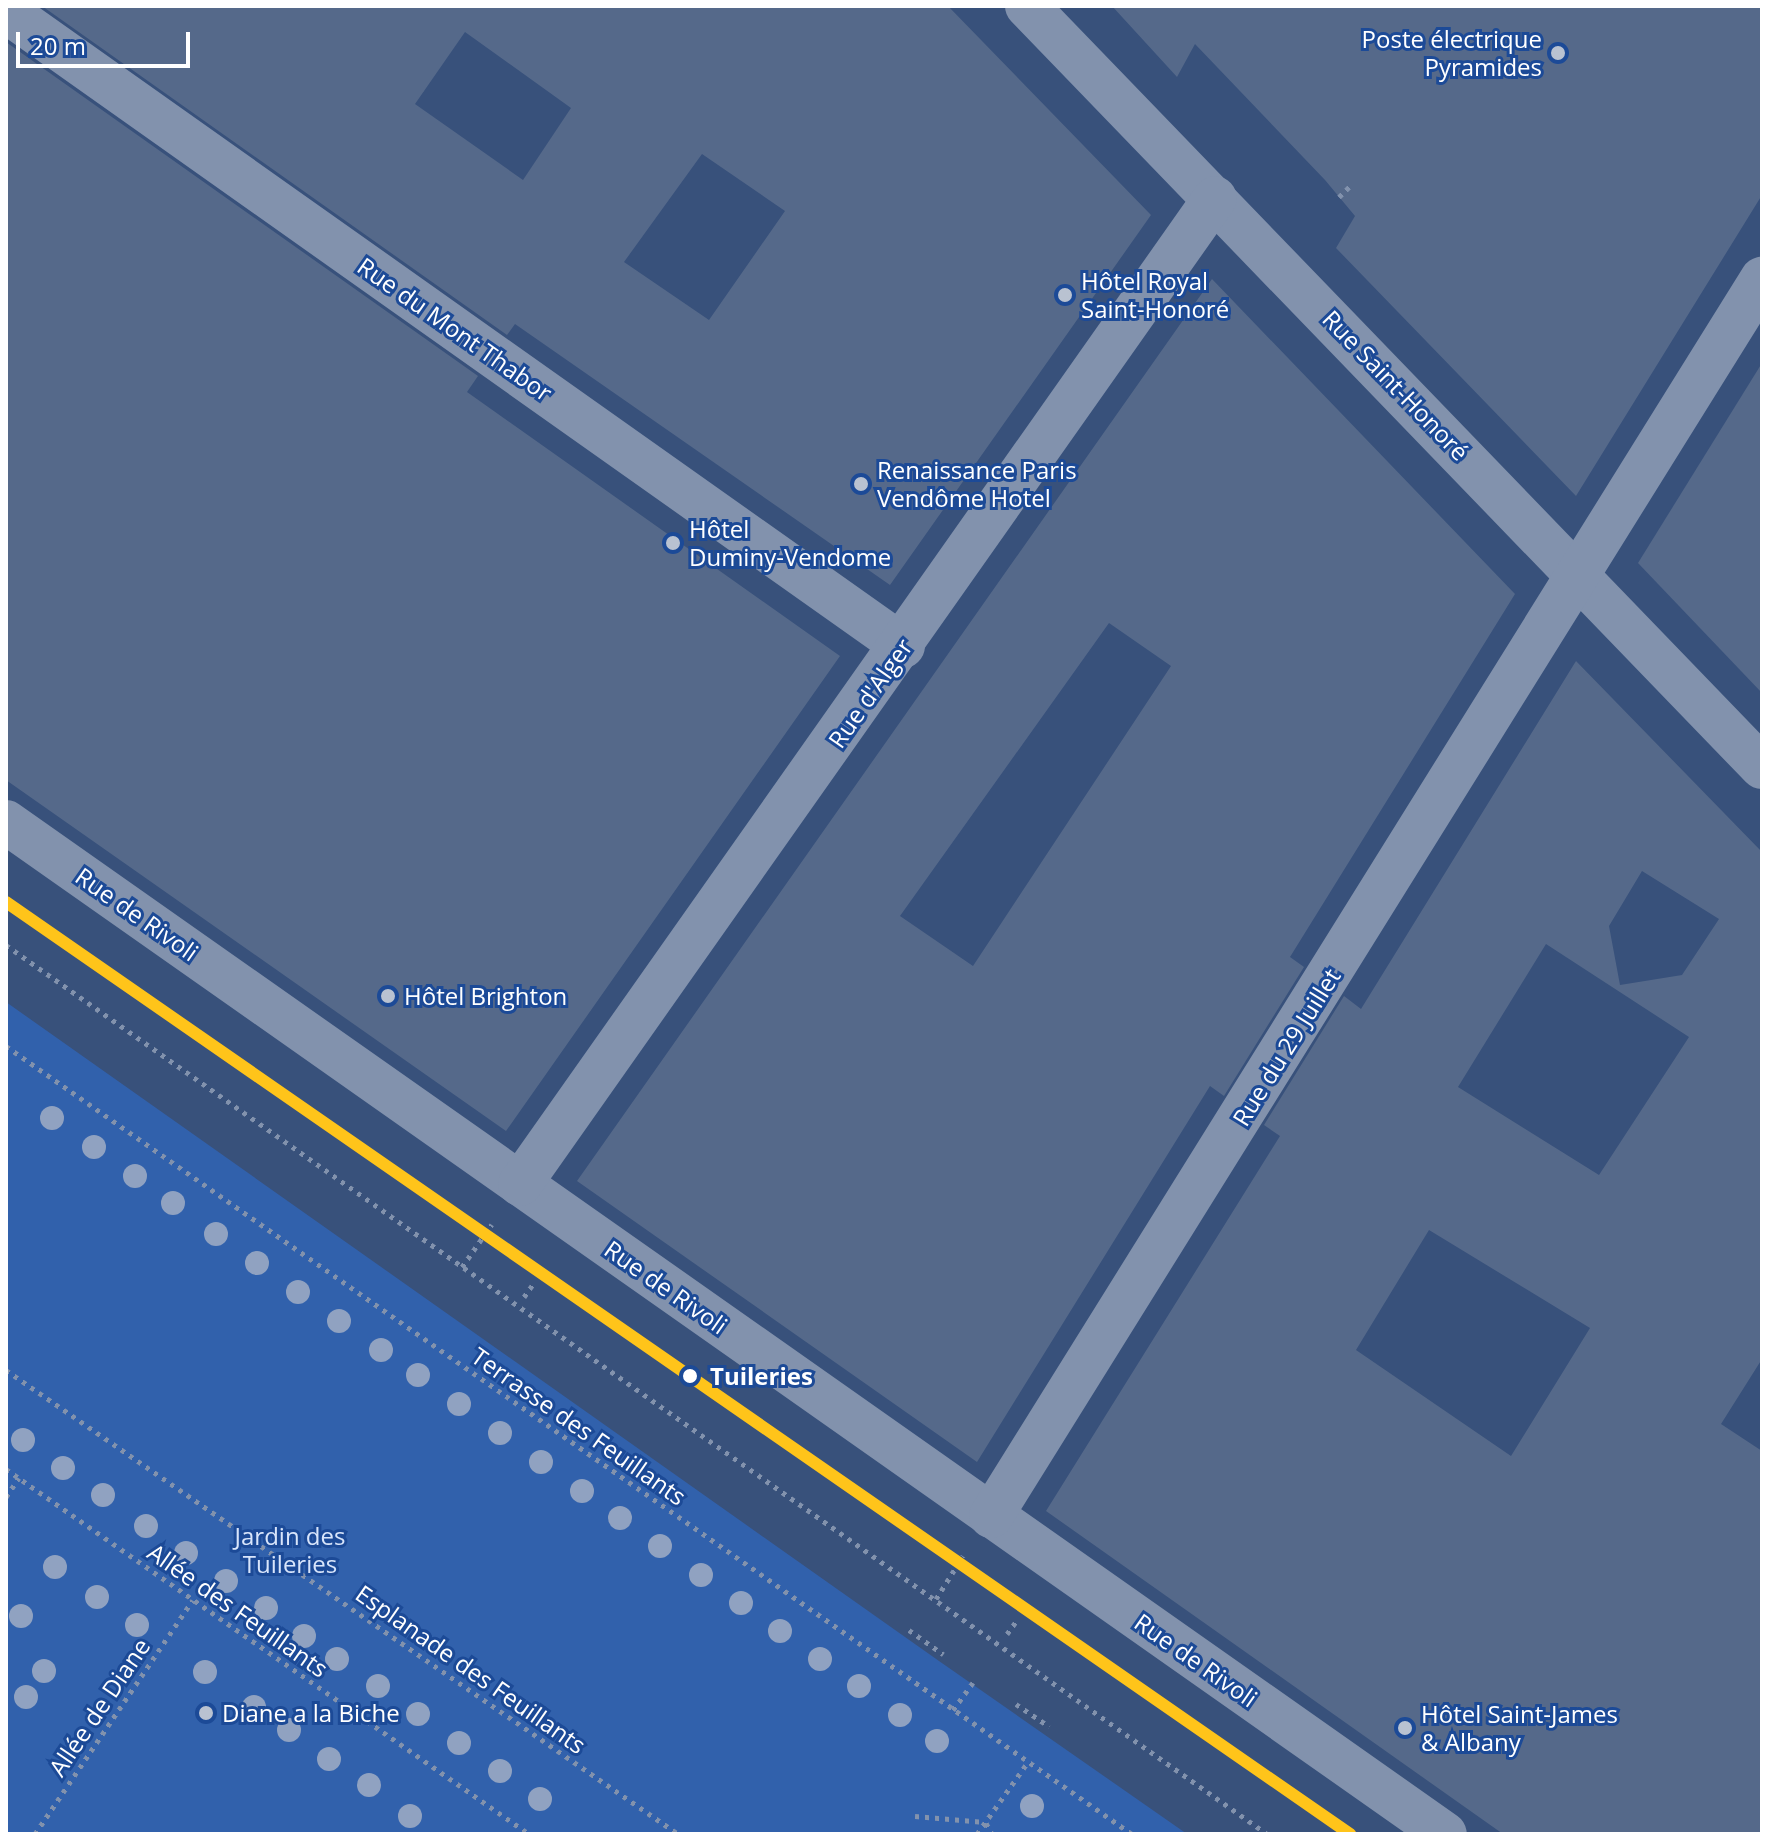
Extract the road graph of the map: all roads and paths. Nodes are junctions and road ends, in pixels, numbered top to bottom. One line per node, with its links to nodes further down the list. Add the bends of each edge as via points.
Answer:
1 (1027, 6): 5 (street, Rue Saint-Honoré)
2 (6, 11): 8 (street, Rue du Mont Thabor)
3 (1350, 186): 4 (path)
4 (1339, 197)
5 (1215, 198): 7 (street, Rue Saint-Honoré); 8 (street, Rue d'Alger)
6 (1762, 279): 7 (street, Rue du 29 Juillet)
7 (1579, 576): 9 (street, Rue Saint-Honoré); 20 (street, Rue du 29 Juillet)
8 (903, 646): 13 (street, Rue d'Alger)
9 (1762, 767)
10 (6, 822): 13 (street, Rue de Rivoli)
11 (6, 945): 39 (path)
12 (6, 1046): 28 (path, Terrasse des Feuillants)
13 (520, 1184): 20 (street, Rue de Rivoli)
14 (533, 1284): 15 (path)
15 (524, 1297)
16 (6, 1370): 35 (path, Esplanade des Feuillants)
17 (6, 1469): 18 (path, Allée des Feuillants)
18 (19, 1478): 19 (path); 21 (path, Allée des Feuillants)
19 (6, 1497)
20 (991, 1516): 40 (street, Rue de Rivoli)
21 (193, 1600): 33 (path, Allée de Diane); 34 (path, Allée des Feuillants)
22 (1017, 1620): 24 (path)
23 (909, 1630): 25 (path)
24 (1007, 1634)
25 (943, 1654)
26 (973, 1682): 28 (path)
27 (1016, 1704): 29 (path)
28 (953, 1710): 30 (path, Terrasse des Feuillants)
29 (1049, 1726)
30 (1028, 1762): 32 (path); 38 (path, Terrasse des Feuillants)
31 (915, 1816): 32 (path)
32 (986, 1822): 36 (path); 37 (path)
33 (35, 1834)
34 (529, 1834)
35 (678, 1834)
36 (977, 1834)
37 (992, 1834)
38 (1132, 1834)
39 (1267, 1834)
40 (1445, 1834)

